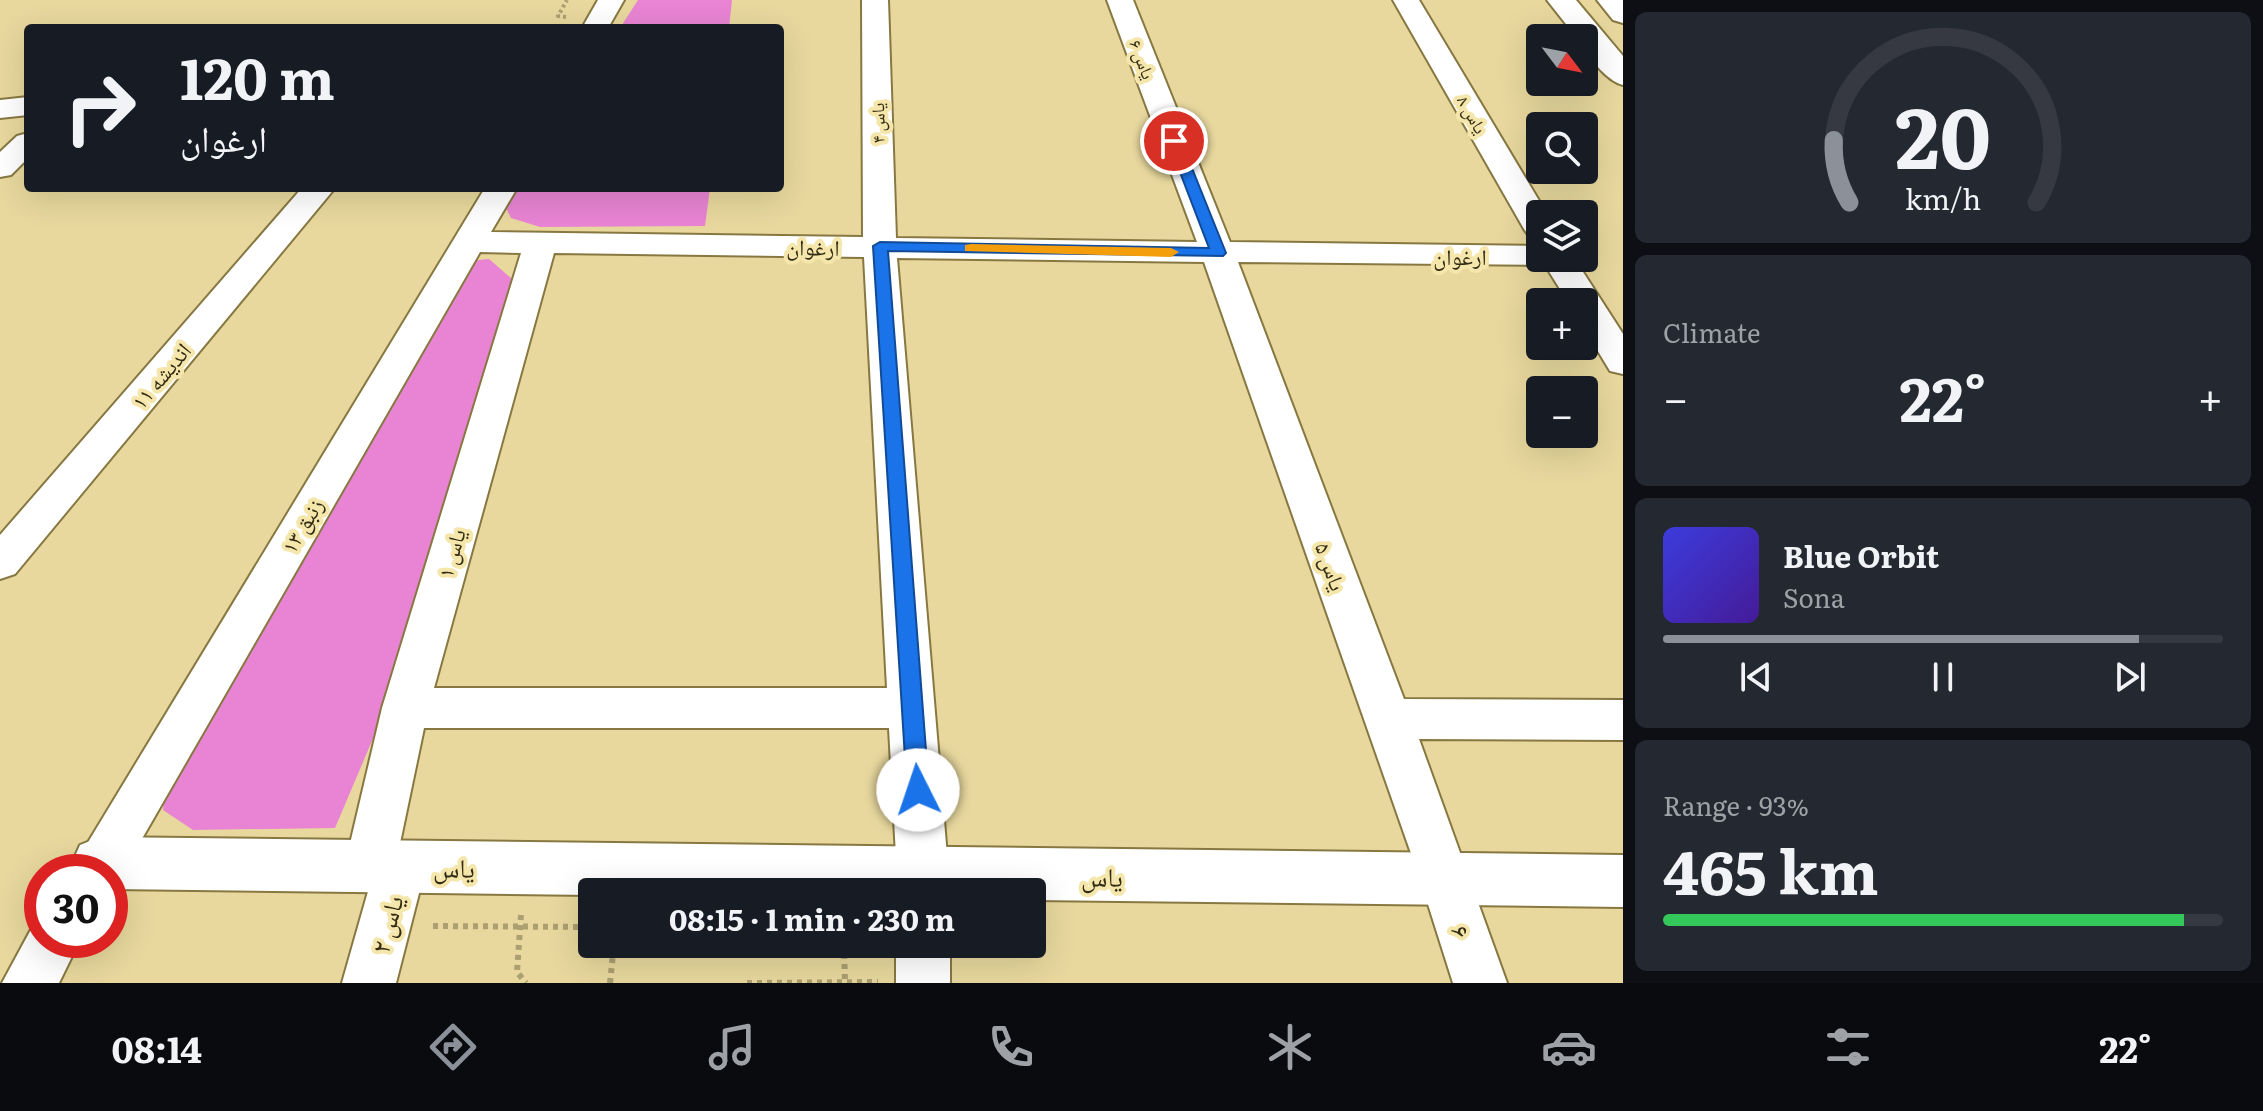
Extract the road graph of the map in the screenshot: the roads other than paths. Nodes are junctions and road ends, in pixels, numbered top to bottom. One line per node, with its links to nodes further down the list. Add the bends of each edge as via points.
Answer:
1 (611, 0): 7 (street)
2 (875, 0): 18 (street, یاس ۴)
3 (1120, 0): 19 (street, یاس ۶)
4 (1406, 0): 15 (street, یاس ۸)
5 (1541, 0): 6 (street)
6 (1568, 8): 8 (street)
7 (597, 24)
8 (1623, 76)
9 (24, 106): 10 (street)
10 (0, 109)
11 (24, 146): 12 (street)
12 (0, 168)
13 (316, 192): 23 (street, اندیشه ۱۱)
14 (499, 192): 16 (street, زنبق ۱۳)
15 (1526, 205)
16 (469, 242): 17 (street, ارغوان); 28 (street, زنبق ۱۳)
17 (540, 243): 18 (street, ارغوان); 24 (street, یاس ۱)
18 (880, 246): 19 (street, ارغوان); 25 (street, یاس ۴)
19 (1218, 253): 20 (street, ارغوان); 26 (street, یاس ۵)
20 (1526, 256)
21 (1566, 272): 22 (street)
22 (1623, 362)
23 (0, 563)
24 (405, 708): 25 (street); 29 (street, یاس ۱)
25 (912, 708): 32 (street, یاس ۴)
26 (1388, 719): 27 (street); 33 (street, یاس ۵)
27 (1623, 720)
28 (106, 854)
29 (386, 866): 30 (street, یاس); 31 (street, یاس); 39 (street, یاس ۲)
30 (128, 867)
31 (818, 878)
32 (924, 878)
33 (1446, 879): 34 (street, یاس); 35 (street, یاس); 41 (street, ۶)
34 (1046, 881)
35 (1623, 881)
36 (44, 958): 38 (street)
37 (923, 958): 40 (street)
38 (29, 983)
39 (369, 983)
40 (923, 983)
41 (1480, 983)

